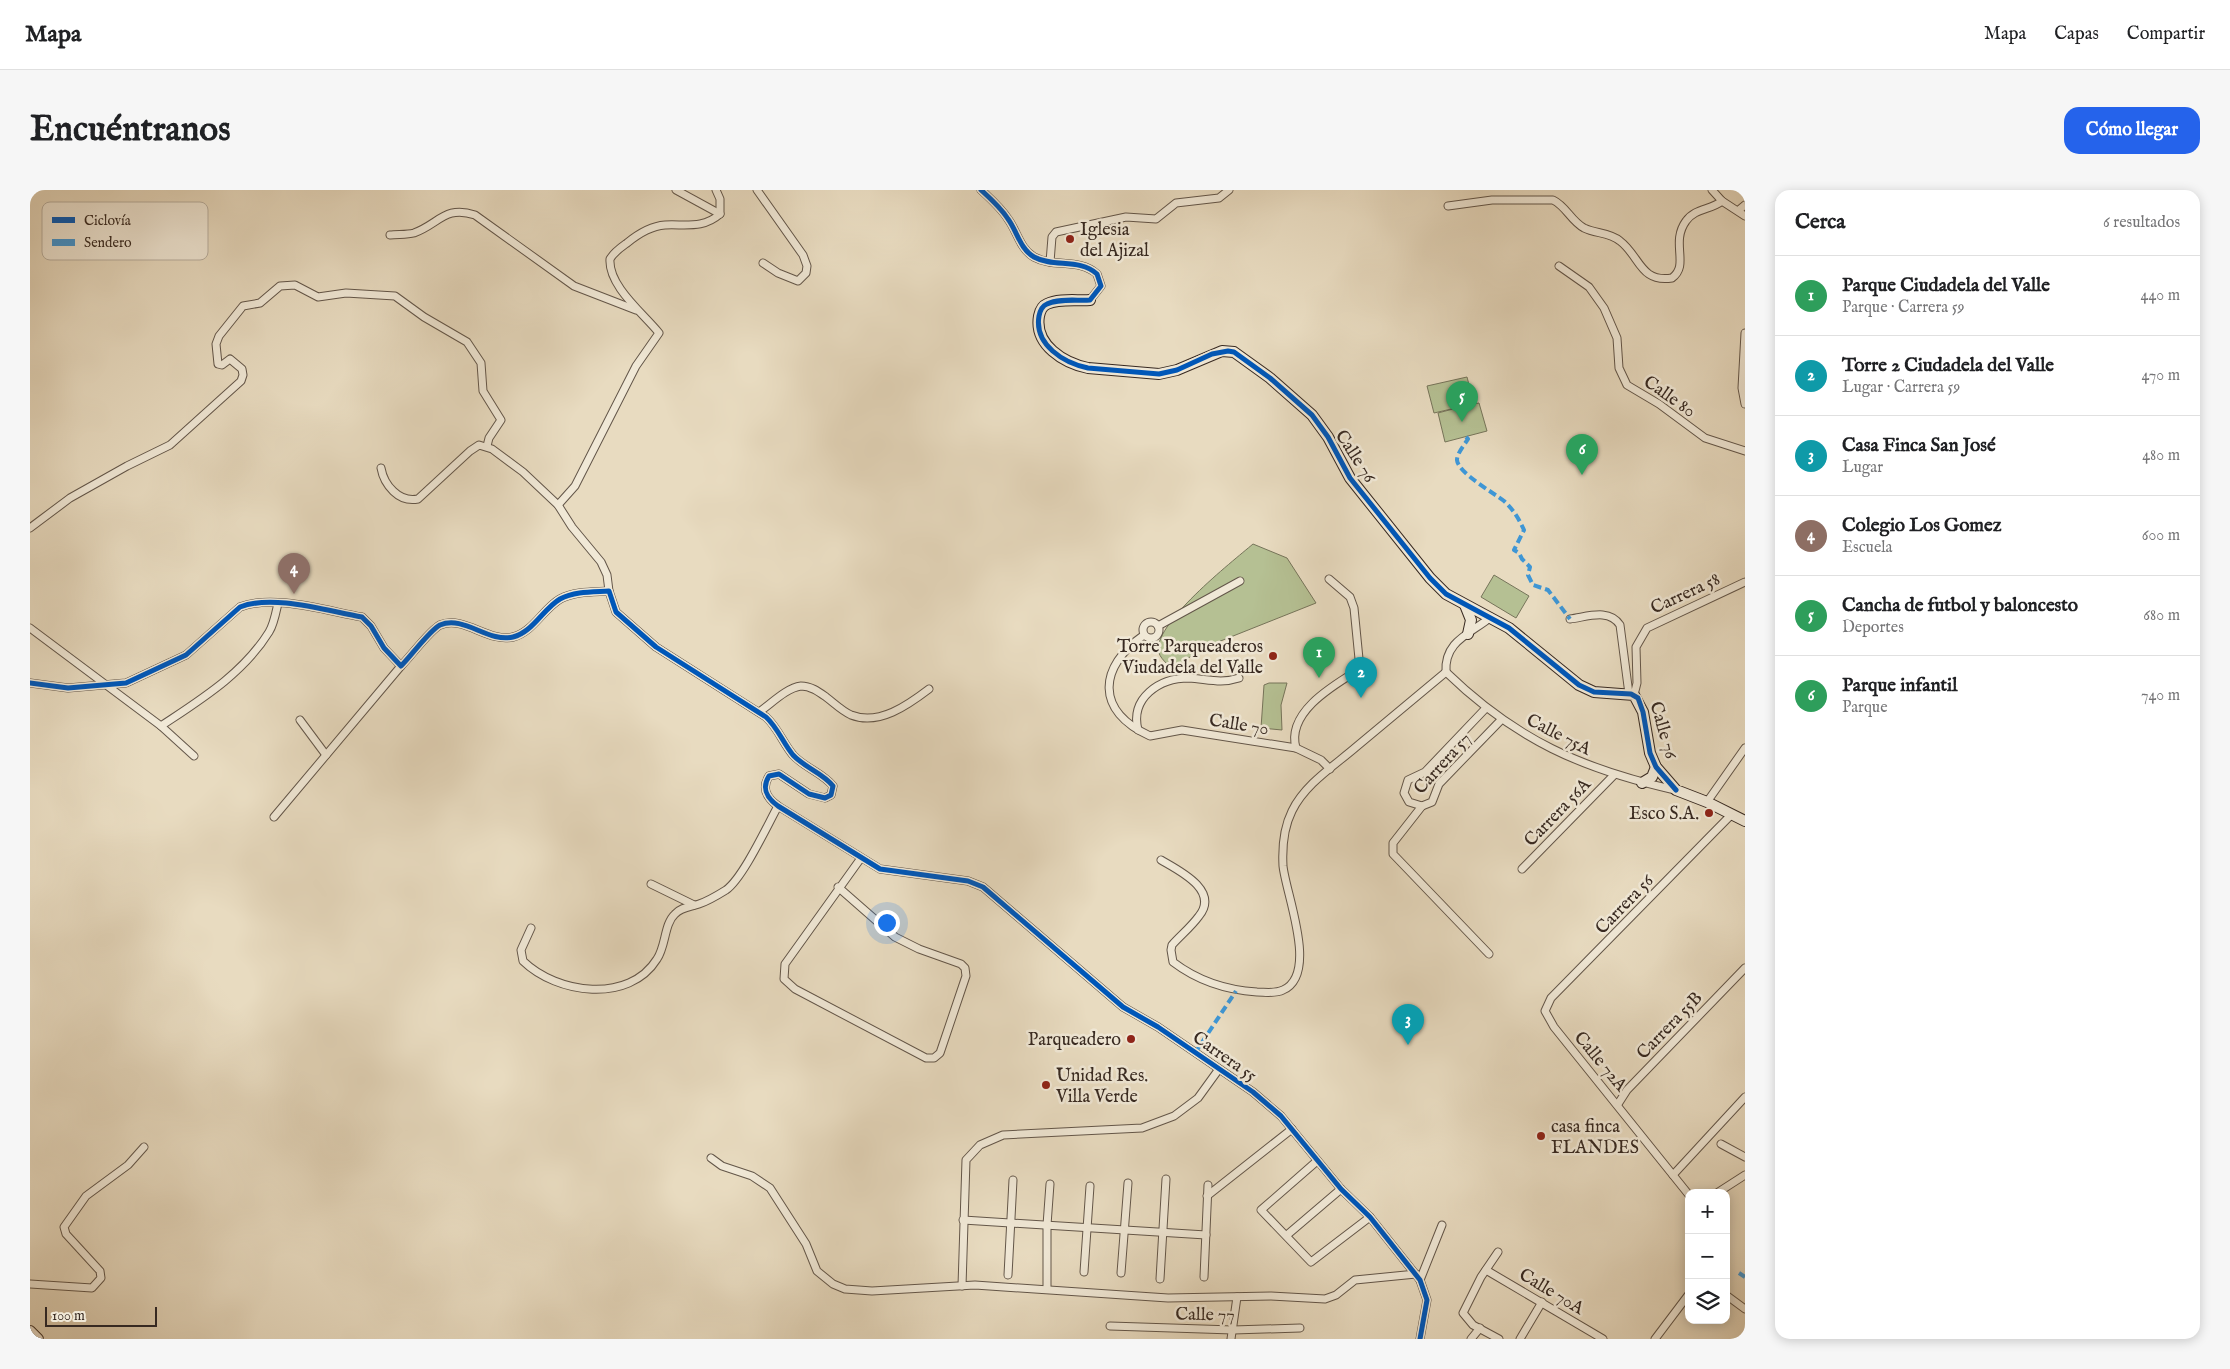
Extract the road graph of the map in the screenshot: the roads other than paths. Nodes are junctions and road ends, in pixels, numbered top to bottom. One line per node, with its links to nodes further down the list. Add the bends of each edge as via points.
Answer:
1 (676, 190): 11 (street)
2 (716, 190): 11 (street)
3 (757, 190): 15 (street, via 803,256 806,273 798,281)
4 (981, 190): 14 (street, via 1010,220 1031,255)
5 (1230, 190): 14 (street, via 1218,198 1176,203 1156,218 1126,217 1056,232 1052,237)
6 (1712, 190): 7 (street)
7 (1722, 200): 9 (street, via 1715,206 1697,211 1685,223 1678,239 1679,270 1672,278 1666,279 1647,273 1621,242 1606,233 1584,228 1553,200 1492,200); 10 (street)
8 (1745, 205): 10 (street)
9 (1448, 206)
10 (1739, 210): 12 (street)
11 (720, 214): 18 (street, via 698,226 650,228 612,256 611,269)
12 (1745, 216)
13 (390, 235): 18 (street, via 413,233 450,212 462,211 475,215 574,286)
14 (1050, 262): 17 (street, Calle 76, via 1086,266 1097,274 1101,283)
15 (763, 263)
16 (1559, 266): 22 (street, Calle 80, via 1589,287 1604,308 1617,338 1619,368 1628,385 1705,438)
17 (1090, 300): 31 (street, Calle 76, via 1054,302 1046,304 1040,311 1038,326 1057,355 1077,366 1159,374 1222,351 1234,352 1312,415 1350,478 1430,578)
18 (637, 310): 24 (street, via 659,333 636,366 575,486)
19 (1745, 333): 20 (street, via 1742,388)
20 (1745, 404)
21 (487, 446): 23 (street, via 479,445 470,451 418,499 410,501 390,488); 24 (street, via 524,472); 25 (street, via 501,420 483,391 481,363 467,342 424,318 395,296 346,293 318,297 296,285 280,286 260,303 243,306 216,344 218,364 230,359 238,365 243,375 241,381 170,445 70,498)
22 (1745, 451)
23 (381, 468)
24 (558, 505): 29 (street, via 601,562)
25 (30, 528)
26 (1328, 579): 51 (street, via 1350,597 1354,608 1360,669 1301,715 1296,725)
27 (1240, 581): 34 (street)
28 (1745, 582): 44 (street, Carrera 58, via 1647,628 1636,647 1637,683)
29 (609, 590): 38 (street, via 572,594 560,599 526,632 514,637 495,637 456,622 438,626); 46 (street, via 616,612 656,647)
30 (278, 603): 38 (street, via 362,617); 42 (street, via 251,603 240,607 186,655 126,683); 49 (street, via 270,631 252,655 223,684)
31 (1465, 606): 32 (street, Calle 76); 37 (street, via 1471,620)
32 (1492, 617): 37 (street); 44 (street, Calle 76, via 1579,685 1594,692)
33 (1570, 619): 44 (street, via 1607,614 1617,620)
34 (1158, 626): 36 (street, via 1156,637); 36 (street, via 1146,623)
35 (30, 628): 42 (street)
36 (1144, 635): 50 (street, via 1117,659 1108,687 1112,706)
37 (1465, 636): 39 (street, via 1448,653)
38 (401, 666): 53 (street)
39 (1446, 672): 45 (street, Calle 75A); 56 (street)
40 (1238, 678): 50 (street, via 1222,683 1188,678 1164,682 1141,700 1137,713)
41 (30, 683): 42 (street, via 68,688)
42 (106, 684): 49 (street)
43 (929, 689): 46 (street, via 906,706 886,715 868,718 850,714 809,687 801,686)
44 (1632, 694): 55 (street, Calle 76, via 1643,712 1646,742)
45 (1486, 708): 48 (street, Calle 75A); 62 (street, Carrera 57, via 1425,772 1406,783 1406,797 1413,804)
46 (758, 712): 61 (street, via 774,724 793,755 833,786 831,795 826,798 809,794 779,774 769,776 764,786 766,796)
47 (300, 720): 53 (street)
48 (1501, 720): 57 (street, Calle 75A, via 1549,749); 62 (street, Carrera 57, via 1439,784 1432,802)
49 (161, 726): 54 (street)
50 (1138, 730): 51 (street, Calle 70, via 1150,736 1182,730)
51 (1296, 748): 56 (street, Calle 70, via 1321,760)
52 (1745, 748): 60 (street)
53 (326, 755): 64 (street)
54 (194, 756)
55 (1656, 767): 58 (street, via 1652,777); 59 (street, Calle 76)
56 (1330, 769): 67 (street, via 1297,802 1284,836 1284,868 1300,947 1294,978 1283,990 1262,992 1220,987 1201,980 1173,962 1170,950 1200,915 1203,897 1193,880)
57 (1614, 776): 58 (street, Calle 75A); 68 (street, Carrera 56A)
58 (1642, 783): 59 (street, Calle 75A)
59 (1676, 790): 60 (street, Calle 76)
60 (1707, 802): 63 (street, Calle 76)
61 (778, 806): 66 (street); 71 (street, via 734,883)
62 (1422, 806): 73 (street, via 1392,843 1392,854)
63 (1731, 815): 65 (street, Calle 76); 75 (street, Carrera 56, via 1551,998 1545,1011)
64 (274, 817)
65 (1745, 822)
66 (861, 858): 70 (street); 76 (street, Carrera 55, via 880,869 968,881 983,887 1123,1006)
67 (1161, 860)
68 (1522, 869)
69 (651, 884): 71 (street)
70 (838, 888): 70 (street, via 895,937 965,968 966,976 940,1053 934,1058 926,1058 812,998 784,979 785,964)
71 (695, 905): 72 (street, via 672,916 664,946 649,971 638,981 622,988 587,989 566,984 529,966 523,961 521,950)
72 (531, 928)
73 (1489, 954)
74 (1745, 968): 78 (street, Carrera 55B, via 1627,1090)
75 (1547, 1016): 78 (street, Calle 72A)
76 (1218, 1069): 79 (street, Carrera 55, via 1282,1116); 98 (street, via 1198,1098 1174,1116 1142,1128 1003,1135 980,1145 966,1160)
77 (1745, 1097): 85 (street)
78 (1618, 1104): 85 (street, Calle 72A)
79 (1292, 1129): 84 (street, Carrera 55); 96 (street)
80 (1722, 1144): 82 (street)
81 (144, 1147): 115 (street, via 128,1165 86,1196 64,1226 66,1234 100,1271 101,1278 96,1285 92,1288)
82 (1745, 1157)
83 (711, 1158): 116 (street, via 722,1166 752,1176 770,1188 806,1244 817,1271 832,1284 845,1289 872,1291)
84 (1317, 1161): 93 (street, Carrera 55); 106 (street, via 1261,1210)
85 (1673, 1175): 95 (street, Calle 72A)
86 (1745, 1176): 94 (street)
87 (1166, 1179): 104 (street)
88 (1012, 1180): 99 (street)
89 (1128, 1183): 103 (street)
90 (1050, 1184): 100 (street)
91 (1208, 1185): 96 (street)
92 (1090, 1186): 102 (street)
93 (1341, 1189): 97 (street, Carrera 55); 106 (street)
94 (1724, 1189)
95 (1685, 1190)
96 (1207, 1196): 105 (street)
97 (1370, 1217): 106 (street, via 1311,1262); 113 (street, Carrera 55)
98 (963, 1220): 99 (street); 116 (street)
99 (1009, 1223): 100 (street); 111 (street)
100 (1046, 1225): 102 (street); 117 (street)
101 (1442, 1225): 113 (street)
102 (1088, 1228): 103 (street); 109 (street)
103 (1125, 1230): 104 (street); 110 (street)
104 (1163, 1232): 105 (street); 114 (street)
105 (1206, 1235): 112 (street)
106 (1287, 1235)
107 (1498, 1252): 108 (street)
108 (1486, 1270): 121 (street, Calle 70A); 125 (street, via 1463,1313)
109 (1084, 1272)
110 (1121, 1273)
111 (1008, 1275)
112 (1204, 1277)
113 (1418, 1277): 118 (street, via 1355,1280 1324,1300); 130 (street, Carrera 55, via 1427,1300)
114 (1160, 1279)
115 (30, 1284)
116 (962, 1286): 117 (street)
117 (1047, 1289): 118 (street, via 1168,1298)
118 (1237, 1297): 126 (street)
119 (1730, 1298): 122 (street)
120 (1685, 1299): 135 (street)
121 (1542, 1302): 133 (street); 134 (street, Calle 70A)
122 (1745, 1309)
123 (1110, 1326): 126 (street, Calle 77)
124 (1300, 1328): 126 (street, Calle 77)
125 (1480, 1328): 131 (street); 132 (street)
126 (1233, 1330): 129 (street)
127 (30, 1331): 128 (street)
128 (38, 1339)
129 (1231, 1339)
130 (1420, 1339)
131 (1470, 1339)
132 (1499, 1339)
133 (1520, 1339)
134 (1603, 1339)
135 (1655, 1339)

